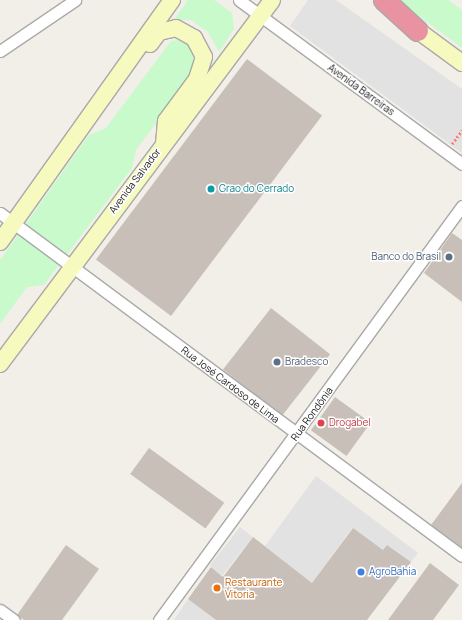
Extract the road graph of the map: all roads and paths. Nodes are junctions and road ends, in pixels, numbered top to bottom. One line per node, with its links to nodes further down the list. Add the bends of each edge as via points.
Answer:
1 (75, 0): 9 (street)
2 (172, 0): 11 (main road)
3 (239, 0): 7 (street, Avenida Barreiras)
4 (272, 0): 7 (main road, Avenida Salvador)
5 (375, 0): 8 (main road)
6 (384, 0): 8 (highway)
7 (260, 15): 13 (main road, Avenida Salvador); 14 (street, Avenida Barreiras)
8 (418, 31): 10 (main road)
9 (0, 51)
10 (462, 63)
11 (108, 90): 13 (main road, via 124,78 159,32 176,28 194,38 204,57 202,68 166,121); 18 (main road)
12 (462, 130): 14 (path)
13 (164, 142): 20 (main road, Avenida Salvador)
14 (446, 152): 15 (street, Avenida Barreiras)
15 (462, 164)
16 (462, 206): 22 (street, Rua Rondônia)
17 (0, 213): 18 (street, Rua José Cardoso de Lima)
18 (14, 223): 19 (main road); 20 (street, Rua José Cardoso de Lima)
19 (0, 242)
20 (72, 266): 21 (main road, Avenida Salvador); 22 (street, Rua José Cardoso de Lima)
21 (0, 364)
22 (296, 435): 23 (street, Rua José Cardoso de Lima); 26 (street, Rua Rondônia)
23 (462, 556)
24 (0, 610): 25 (street)
25 (14, 620)
26 (159, 620)

